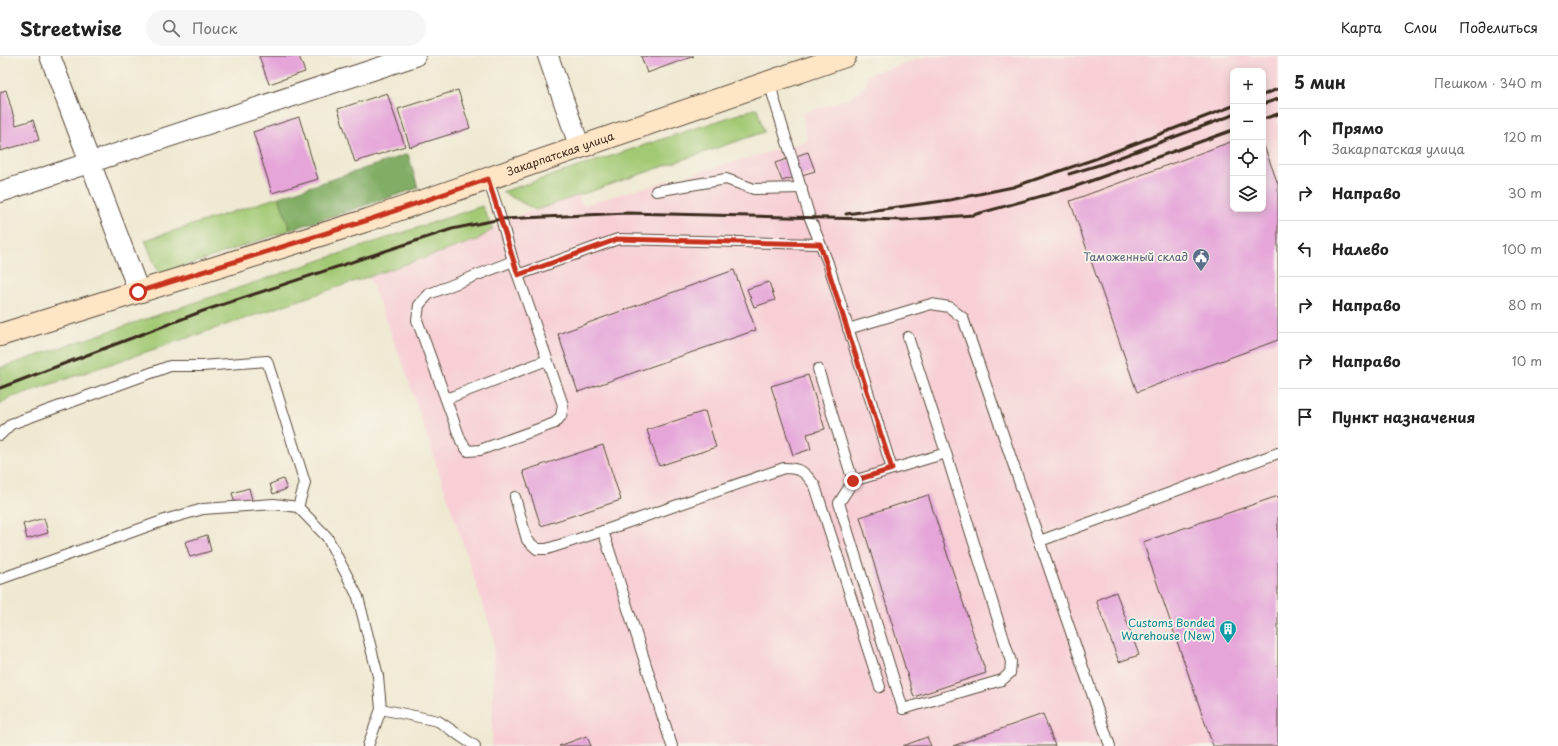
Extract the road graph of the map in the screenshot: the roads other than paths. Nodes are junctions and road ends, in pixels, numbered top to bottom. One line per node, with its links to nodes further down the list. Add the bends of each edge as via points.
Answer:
1 (50, 56): 7 (street)
2 (416, 56): 7 (street)
3 (548, 56): 6 (street)
4 (845, 56): 5 (street, Закарпатская улица)
5 (769, 82): 6 (street, Закарпатская улица); 9 (lane)
6 (580, 148): 8 (street, Закарпатская улица)
7 (90, 162): 11 (street); 15 (street)
8 (488, 179): 13 (lane); 15 (street, Закарпатская улица)
9 (802, 188): 10 (lane, via 754,189 726,179); 12 (lane)
10 (656, 191)
11 (0, 192)
12 (820, 244): 14 (lane, via 618,239); 16 (lane)
13 (513, 261): 14 (lane); 21 (lane, via 429,294 419,305 418,320)
14 (518, 275): 19 (lane)
15 (138, 292): 17 (street, Закарпатская улица)
16 (848, 329): 25 (lane); 30 (lane, via 931,304 949,307 963,318)
17 (0, 335)
18 (908, 337): 23 (lane)
19 (547, 360): 21 (lane); 21 (lane, via 563,405 555,423 480,450 468,451 461,441)
20 (818, 369): 26 (lane)
21 (446, 399)
22 (0, 435): 28 (lane, via 11,424 170,366 267,361 305,483)
23 (946, 453): 25 (lane); 26 (lane, via 1011,662 1010,673 1002,680 903,709 839,503)
24 (1278, 453): 30 (lane)
25 (892, 469): 26 (lane)
26 (853, 481)
27 (515, 497): 29 (lane, via 527,540 537,549 547,549)
28 (298, 507): 31 (lane, via 274,504 203,509); 33 (lane, via 327,537 358,597 378,676)
29 (603, 531): 32 (lane, via 784,468 797,468 807,475 815,486); 36 (lane)
30 (1040, 541): 37 (lane)
31 (0, 579)
32 (880, 687)
33 (381, 709): 34 (lane); 35 (lane, via 438,721)
34 (368, 746)
35 (474, 746)
36 (672, 746)
37 (1110, 746)

